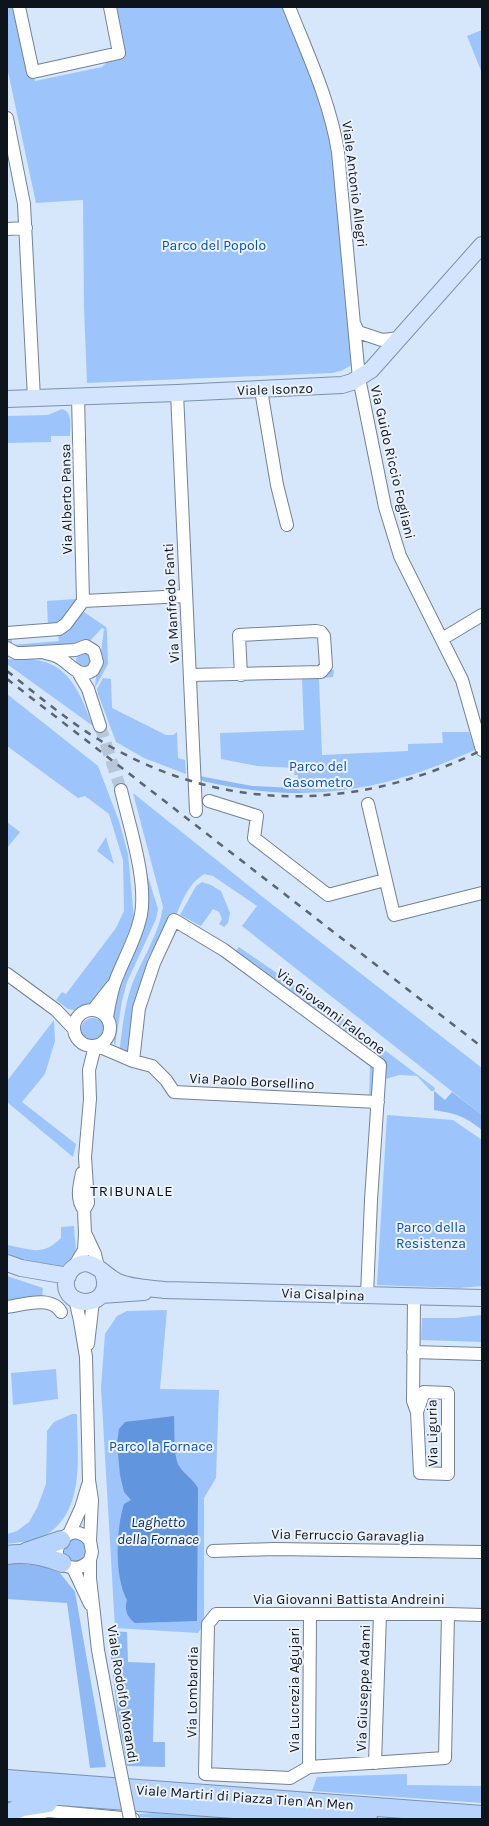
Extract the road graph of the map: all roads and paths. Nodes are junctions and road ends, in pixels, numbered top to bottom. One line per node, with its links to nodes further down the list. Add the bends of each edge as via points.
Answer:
1 (19, 7): 2 (street, via 33,72 119,53)
2 (110, 7)
3 (288, 7): 9 (street, Viale Antonio Allegri, via 327,102 334,127)
4 (7, 122): 5 (street)
5 (10, 146): 6 (street, via 24,204)
6 (26, 228): 7 (street); 15 (street)
7 (7, 229)
8 (482, 245): 10 (main road, Viale Isonzo)
9 (355, 325): 10 (street, via 358,332 382,340); 11 (street, Viale Antonio Allegri)
10 (401, 338): 11 (main road, Viale Isonzo, via 372,370)
11 (359, 378): 12 (main road, Viale Isonzo, via 332,387); 22 (street, Via Guido Riccio Fogliani, via 379,480 394,539)
12 (261, 390): 13 (main road, Viale Isonzo); 17 (street)
13 (177, 393): 14 (main road, Viale Isonzo); 18 (street, Via Manfredo Fanti)
14 (78, 397): 15 (main road, Viale Isonzo); 19 (street, Via Alberto Pansa)
15 (34, 398): 16 (main road, Viale Isonzo)
16 (7, 399)
17 (287, 525)
18 (186, 596): 19 (street); 29 (street, Via Manfredo Fanti)
19 (82, 601): 21 (street, via 59,629)
20 (482, 614): 22 (street)
21 (7, 633)
22 (442, 639): 32 (street, Via Guido Riccio Fogliani, via 467,693)
23 (7, 648): 25 (street, via 16,653)
24 (75, 650): 25 (street); 26 (street, via 70,659); 27 (street, via 84,646 94,651 97,662)
25 (45, 653): 26 (street, via 58,657)
26 (75, 670): 27 (street, via 85,674); 30 (street)
27 (91, 671): 30 (street)
28 (241, 674): 28 (street, via 322,671 326,666 324,636 316,631 239,635); 29 (street)
29 (190, 675): 36 (street, Via Manfredo Fanti)
30 (89, 691): 31 (street)
31 (100, 726)
32 (482, 750)
33 (121, 790): 40 (street, via 141,882 142,908 132,943)
34 (209, 801): 37 (street, via 257,816 254,838 328,894)
35 (368, 804): 37 (street)
36 (196, 810)
37 (385, 880): 38 (street, via 394,915)
38 (482, 893)
39 (7, 974): 43 (street)
40 (115, 982): 41 (street); 42 (street)
41 (93, 1010): 42 (street); 43 (street, via 83,1012)
42 (107, 1017): 45 (street, via 110,1029)
43 (75, 1023): 44 (street, via 75,1036)
44 (80, 1042): 45 (street, via 88,1046); 47 (street)
45 (100, 1044): 46 (street, Via Paolo Borsellino); 47 (street)
46 (133, 1061): 48 (street, Via Paolo Borsellino, via 152,1066 174,1092); 48 (street, Via Giovanni Falcone, via 139,1008 154,963 174,920 224,950 380,1065)
47 (89, 1070): 49 (street, via 90,1099 79,1191 79,1204 84,1210)
48 (378, 1102): 54 (street, Via Giovanni Falcone)
49 (86, 1234): 51 (street); 52 (street, via 84,1250)
50 (14, 1266): 52 (main road, Via Cisalpina)
51 (101, 1270): 52 (main road, Via Cisalpina, via 86,1263); 53 (main road, Via Cisalpina, via 120,1283); 56 (main road, via 106,1284)
52 (71, 1282): 56 (main road, Via Cisalpina, via 87,1303); 62 (street, Viale Rodolfo Morandi)
53 (164, 1290): 54 (main road, Via Cisalpina); 56 (main road, Via Cisalpina)
54 (367, 1295): 55 (main road, Via Cisalpina)
55 (414, 1297): 57 (main road, Via Cisalpina); 60 (street, Via Liguria)
56 (97, 1298): 62 (street, Viale Rodolfo Morandi)
57 (482, 1298)
58 (7, 1307): 59 (street, via 48,1302 57,1305)
59 (61, 1312)
60 (413, 1352): 61 (street); 63 (street, Via Liguria, via 413,1401)
61 (482, 1354)
62 (86, 1357): 64 (street, Viale Rodolfo Morandi)
63 (417, 1412): 63 (street, Via Liguria, via 420,1473 448,1474 448,1393 424,1392)
64 (89, 1480): 65 (street, Viale Rodolfo Morandi, via 81,1508); 66 (street, Viale Rodolfo Morandi, via 92,1500)
65 (65, 1537): 66 (street, via 80,1533); 69 (highway); 71 (street, Viale Rodolfo Morandi, via 58,1544 57,1554)
66 (90, 1541): 70 (street, Viale Rodolfo Morandi)
67 (213, 1551): 68 (street, Via Ferruccio Garavaglia, via 274,1549)
68 (482, 1552)
69 (15, 1554): 71 (highway, via 46,1557)
70 (90, 1560): 71 (street, via 84,1565); 77 (street, Viale Rodolfo Morandi)
71 (68, 1565): 77 (street, Viale Rodolfo Morandi, via 85,1593)
72 (216, 1614): 73 (street, Via Giovanni Battista Andreini); 79 (street, Via Lombardia, via 208,1624 205,1774 290,1778)
73 (310, 1614): 74 (street, Via Giovanni Battista Andreini); 79 (street, Via Lucrezia Agujari)
74 (380, 1614): 75 (street, Via Giovanni Battista Andreini); 78 (street, Via Giuseppe Adami)
75 (448, 1614): 76 (street, Via Giovanni Battista Andreini); 78 (street, via 445,1758)
76 (482, 1615)
77 (96, 1620): 88 (street, Viale Rodolfo Morandi, bridge, via 105,1694)
78 (375, 1763): 79 (street)
79 (309, 1767)
80 (7, 1776): 82 (highway)
81 (7, 1779): 82 (highway, Viale Martiri di Piazza Tien An Men)
82 (26, 1780): 86 (highway, Viale Martiri di Piazza Tien An Men)
83 (7, 1792): 84 (highway, Viale Martiri di Piazza Tien An Men)
84 (101, 1800): 85 (highway, via 68,1804 33,1804); 89 (highway, Viale Martiri di Piazza Tien An Men)
85 (7, 1814)
86 (482, 1815)
87 (18, 1819): 88 (street, via 48,1811)
88 (131, 1819)
89 (368, 1819)

